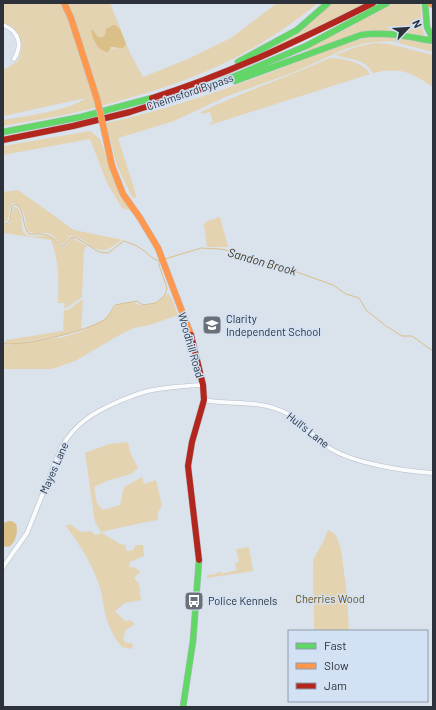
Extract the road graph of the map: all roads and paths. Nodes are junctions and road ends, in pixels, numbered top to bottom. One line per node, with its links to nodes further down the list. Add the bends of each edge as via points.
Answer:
1 (64, 3): 17 (main road, Woodhill Road, bridge, via 96,99 112,166 124,194 158,248 190,331)
2 (328, 3): 13 (main road, via 298,30)
3 (373, 3): 13 (main road, Chelmsford Bypass, via 262,57)
4 (387, 3): 14 (main road, Chelmsford Bypass, via 306,46)
5 (425, 3): 9 (main road)
6 (430, 3): 7 (main road)
7 (433, 5)
8 (433, 12): 9 (main road)
9 (428, 20): 11 (main road, via 428,33)
10 (3, 25): 12 (street, via 17,34 19,45)
11 (433, 40): 14 (main road, via 387,33 361,35 241,80)
12 (14, 59)
13 (198, 82): 15 (main road, Chelmsford Bypass, via 121,107)
14 (208, 88): 16 (main road, Chelmsford Bypass, via 130,112)
15 (3, 132)
16 (3, 140)
17 (203, 385): 18 (main road, Woodhill Road); 20 (street, Mayes Lane, via 146,391 108,406 85,419 61,448 27,533)
18 (204, 400): 19 (street, Hull's Lane, via 250,403 275,408 289,414 326,445 349,456 409,471); 21 (main road, Woodhill Road, via 188,466 199,559 193,641)
19 (433, 473)
20 (3, 567)
21 (183, 707)

